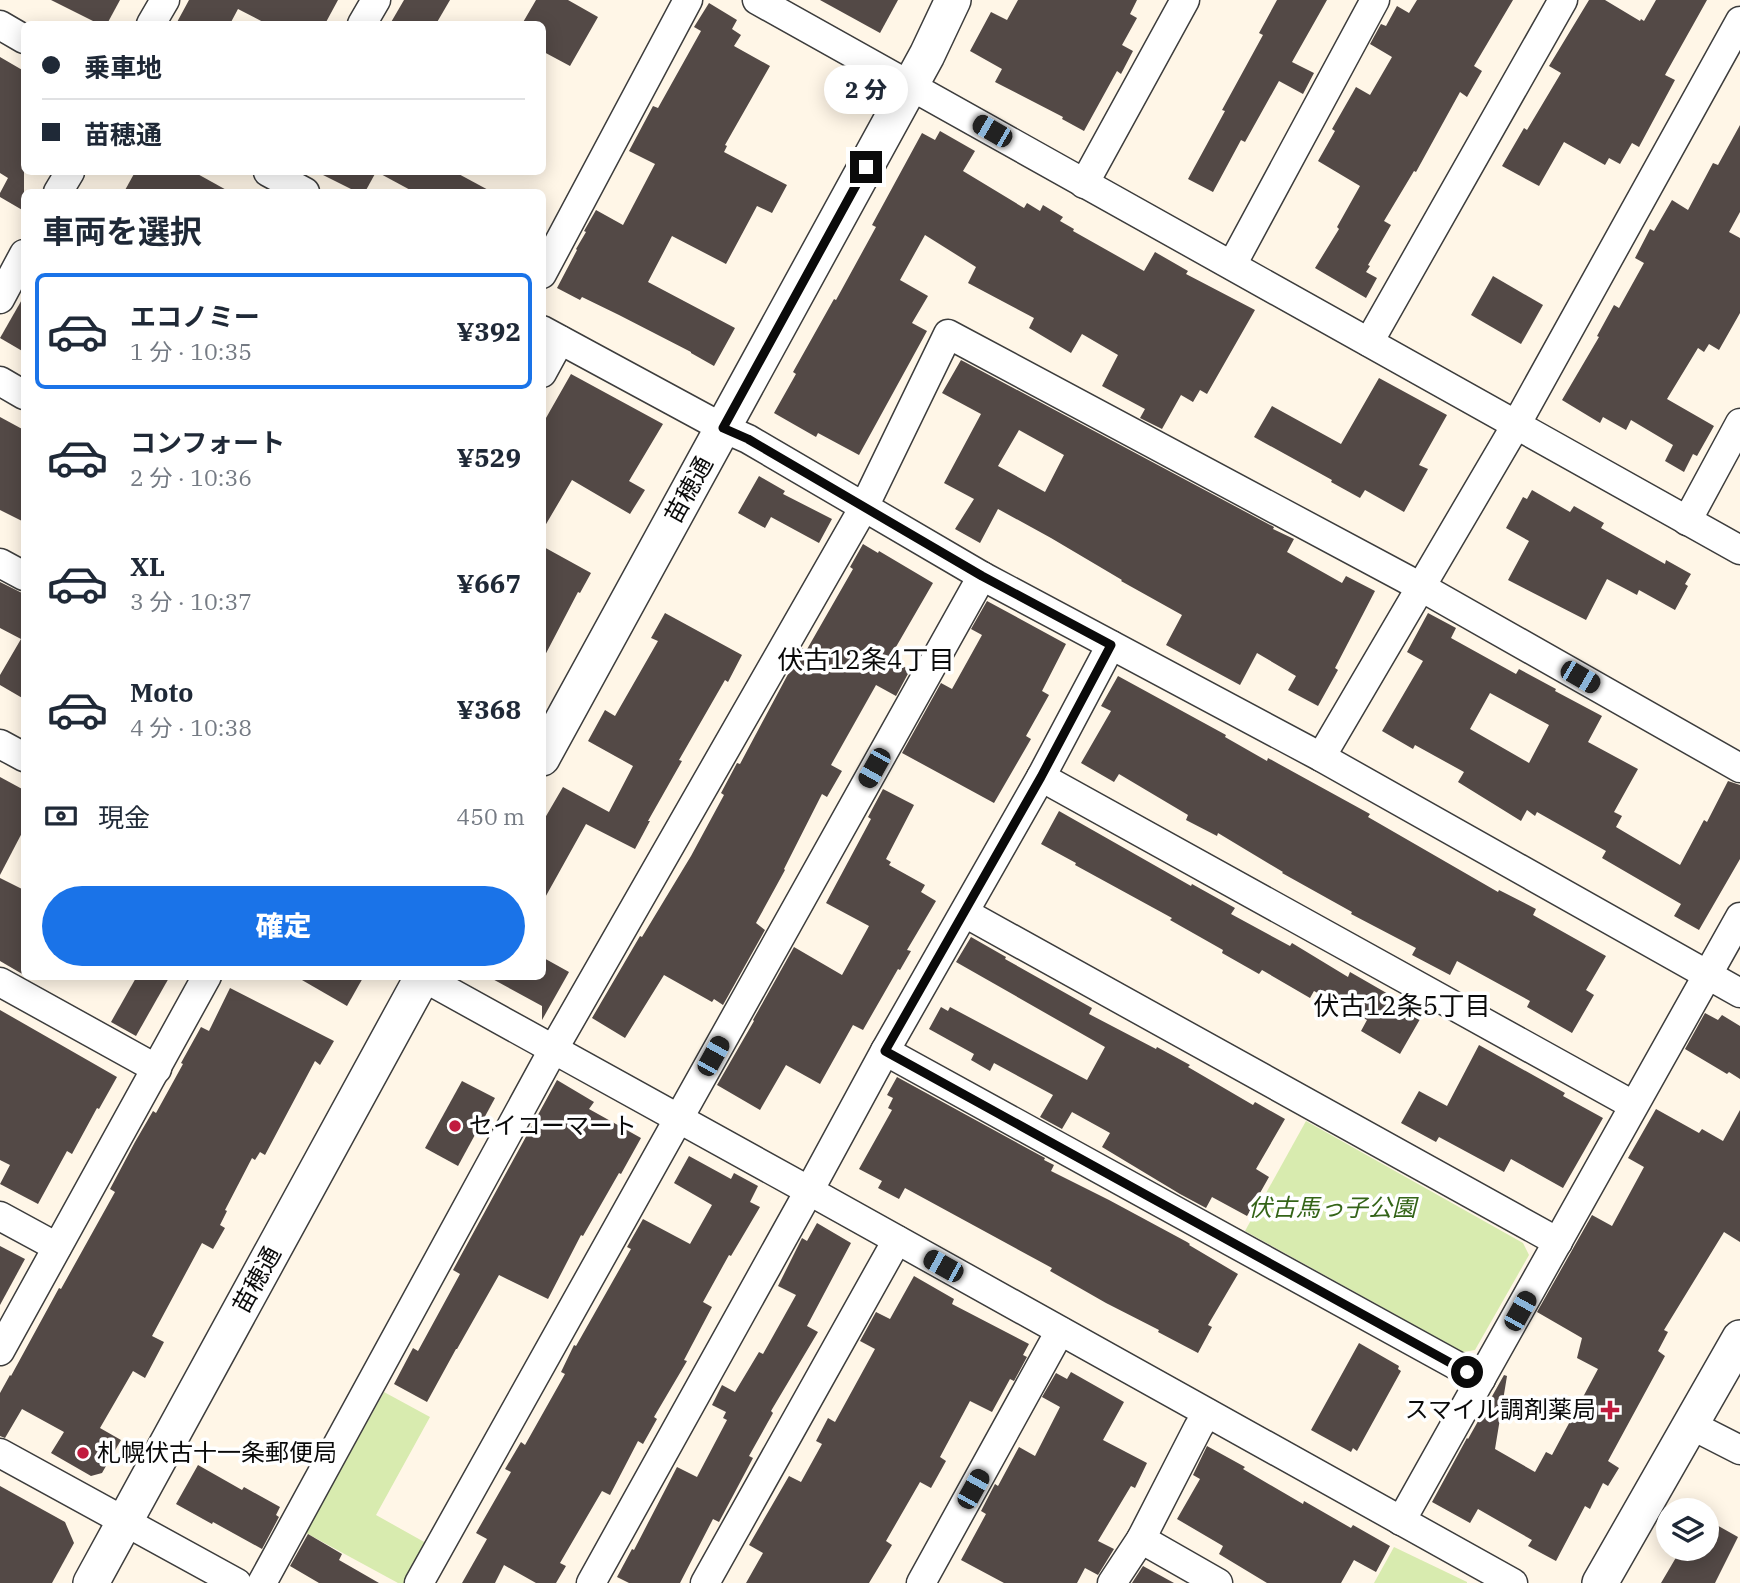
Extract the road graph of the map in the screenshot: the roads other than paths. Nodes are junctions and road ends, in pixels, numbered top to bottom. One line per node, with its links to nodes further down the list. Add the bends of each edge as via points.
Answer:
1 (165, 0): 9 (street)
2 (376, 0): 10 (street)
3 (688, 0): 20 (street)
4 (757, 0): 14 (street)
5 (953, 0): 14 (street, 苗穂通)
6 (1185, 0): 16 (street)
7 (1375, 0): 19 (street)
8 (1563, 0): 23 (street)
9 (153, 21)
10 (364, 21)
11 (1740, 21): 28 (street)
12 (0, 25): 13 (street)
13 (21, 37)
14 (910, 85): 16 (street); 29 (street, 苗穂通)
15 (277, 175): 17 (street)
16 (1084, 184): 19 (street)
17 (300, 189)
18 (21, 260): 21 (street)
19 (1232, 265): 23 (street)
20 (546, 266)
21 (0, 299)
22 (551, 335): 24 (street); 29 (street)
23 (1369, 342): 28 (street)
24 (546, 356)
25 (0, 381): 26 (street)
26 (21, 393)
27 (1740, 423): 31 (street)
28 (1516, 425): 31 (street); 36 (street)
29 (723, 428): 30 (street); 39 (street, 苗穂通)
30 (864, 507): 35 (street); 36 (street, via 948,334); 52 (street)
31 (1687, 521): 32 (street)
32 (1740, 550)
33 (0, 563): 34 (street)
34 (21, 574)
35 (982, 576): 37 (street); 56 (street)
36 (1421, 587): 41 (street); 42 (street)
37 (1111, 645): 41 (street); 43 (street)
38 (0, 744): 40 (street)
39 (546, 751)
40 (21, 756)
41 (1321, 757): 46 (street)
42 (1740, 768)
43 (1041, 777): 44 (street); 55 (street)
44 (964, 913): 53 (street); 60 (street)
45 (1740, 917): 46 (street)
46 (1707, 975): 51 (street); 55 (street)
47 (205, 980): 54 (street)
48 (420, 980): 70 (street, 苗穂通)
49 (427, 980): 52 (street)
50 (0, 982): 54 (street)
51 (1740, 993)
52 (553, 1050): 56 (street); 75 (street)
53 (885, 1051): 57 (street); 65 (street)
54 (157, 1069): 61 (street)
55 (1633, 1105): 60 (street)
56 (678, 1119): 57 (street); 76 (street)
57 (809, 1191): 59 (street); 77 (street)
58 (0, 1216): 61 (street)
59 (897, 1240): 62 (street); 78 (street)
60 (1558, 1242): 65 (street)
61 (57, 1247): 64 (street)
62 (1060, 1331): 66 (street); 79 (street)
63 (1740, 1338): 67 (street)
64 (0, 1351)
65 (1481, 1380): 71 (street)
66 (1207, 1413): 71 (street); 72 (street)
67 (1691, 1425): 68 (street); 83 (street)
68 (1740, 1450)
69 (0, 1453): 70 (street)
70 (125, 1521): 73 (street, 苗穂通); 74 (street)
71 (1401, 1521): 82 (street)
72 (1141, 1539): 80 (street); 81 (street)
73 (90, 1583)
74 (237, 1583)
75 (262, 1583)
76 (419, 1583)
77 (591, 1583)
78 (705, 1583)
79 (921, 1583)
80 (1112, 1583)
81 (1219, 1583)
82 (1513, 1583)
83 (1600, 1583)

